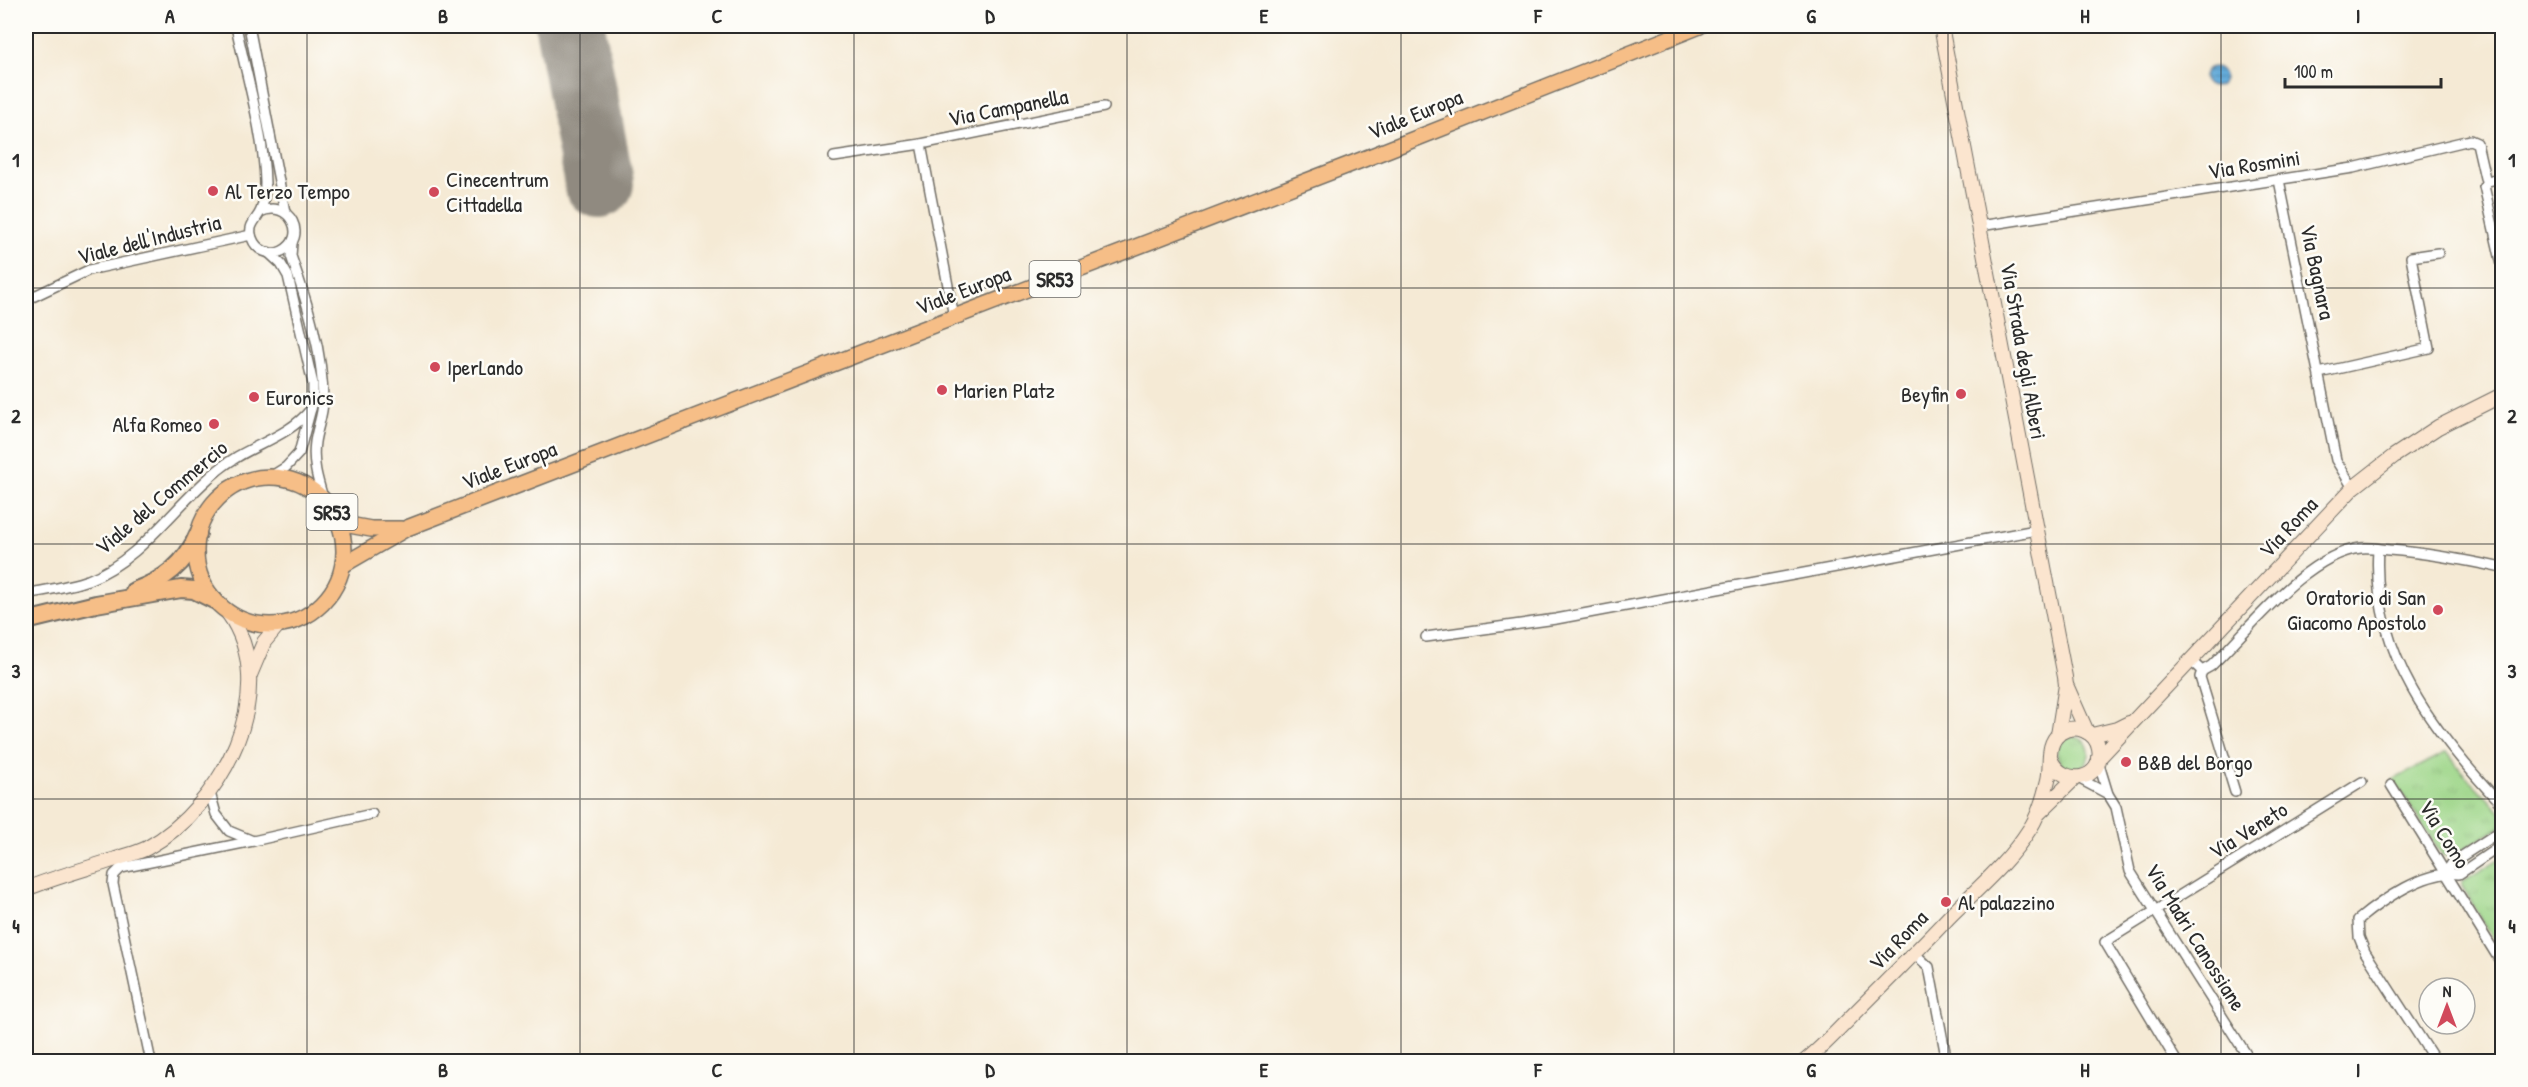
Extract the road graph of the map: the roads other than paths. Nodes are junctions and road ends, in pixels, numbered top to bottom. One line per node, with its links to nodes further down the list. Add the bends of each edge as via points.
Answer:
1 (236, 26): 11 (street, via 264,167)
2 (249, 26): 12 (street)
3 (1700, 26): 20 (main road, Viale Europa / SR53)
4 (1941, 26): 13 (main road, Via Strada degli Alberi)
5 (1104, 107): 6 (street, Via Campanella)
6 (921, 144): 7 (street, Via Campanella); 20 (street, Via Campanella)
7 (834, 158)
8 (2502, 178): 10 (street)
9 (2279, 180): 10 (street, Via Rosmini, via 2353,168 2470,140 2477,143); 13 (street, Via Rosmini); 21 (street, Via Bagnara)
10 (2487, 181): 18 (street, via 2484,186)
11 (260, 212): 12 (street); 14 (street, via 252,222)
12 (285, 212): 15 (street, via 295,229)
13 (1980, 226): 29 (main road, Via Strada degli Alberi)
14 (251, 235): 16 (street, via 256,245); 19 (street, Viale dell'Industria, via 89,270)
15 (292, 242): 16 (street, via 282,251); 26 (street, via 291,256 315,332 319,362 323,400 314,465)
16 (268, 252): 23 (street, via 281,264 293,292 313,384)
17 (2438, 253): 21 (street, via 2411,257 2429,348)
18 (2502, 265)
19 (26, 300)
20 (954, 317): 28 (main road, Viale Europa / SR53)
21 (2319, 373): 25 (street, Via Bagnara, via 2336,460)
22 (2502, 395): 25 (main road, Via Roma, via 2438,427)
23 (311, 409): 24 (street, via 299,453); 36 (street, Viale del Commercio, via 288,431 218,470 124,559 89,579)
24 (270, 477): 26 (main road, SR53, via 293,481); 30 (main road, SR53, via 232,488 205,515)
25 (2353, 488): 34 (main road, Via Roma)
26 (324, 501): 27 (main road, SR53)
27 (338, 523): 28 (main road, Viale Europa / SR53, via 387,530); 32 (main road, SR53)
28 (407, 528): 32 (main road, Viale Europa / SR53)
29 (2036, 530): 42 (street, via 1556,619); 46 (main road, Via Strada degli Alberi)
30 (198, 534): 37 (main road, SR53, via 198,569); 38 (highway, SR53, via 187,556 172,572)
31 (2378, 549): 33 (street); 35 (street, via 2361,548 2338,554); 58 (street, via 2377,578 2396,658 2432,723)
32 (343, 565): 41 (main road, SR53, via 331,593 320,605 301,618)
33 (2502, 568)
34 (2271, 576): 35 (street); 43 (main road, Via Roma)
35 (2286, 590): 44 (street)
36 (26, 594)
37 (214, 600): 38 (highway, SR53, via 195,590 181,589); 39 (main road, SR53)
38 (96, 604): 40 (highway, SR53)
39 (228, 613): 41 (main road, SR53, via 252,623); 45 (main road, via 240,629)
40 (26, 621)
41 (279, 624): 45 (main road, via 264,642)
42 (1426, 637)
43 (2190, 660): 44 (street); 47 (main road, Via Roma)
44 (2202, 671): 55 (street, via 2201,680)
45 (250, 675): 56 (main road, via 245,717 232,754)
46 (2066, 685): 48 (main road, Via Strada degli Alberi); 49 (main road, Via Strada degli Alberi)
47 (2131, 722): 48 (main road, Via Roma); 51 (main road, Via Roma)
48 (2090, 734): 49 (main road, Via Roma, via 2075,729); 51 (main road, via 2098,746)
49 (2058, 735): 50 (main road, Via Roma, via 2051,745)
50 (2050, 758): 52 (main road, via 2062,774); 60 (main road, Via Roma)
51 (2099, 759): 52 (main road, Via Roma, via 2091,772); 57 (street, Via Madri Canossiane)
52 (2077, 778): 57 (street); 60 (main road, Via Roma)
53 (2362, 782): 66 (street, Via Veneto)
54 (2391, 785): 64 (street, Via Como)
55 (2235, 792)
56 (210, 793): 62 (street, via 216,814 229,831); 65 (main road, via 146,849)
57 (2108, 794): 66 (street, Via Madri Canossiane, via 2116,807 2130,871)
58 (2502, 805)
59 (372, 814): 62 (street)
60 (2038, 814): 67 (main road, Via Roma, via 2022,841)
61 (2502, 830): 64 (street, via 2453,862)
62 (253, 841): 69 (street, via 121,868 114,875)
63 (2502, 845): 64 (street, via 2459,874)
64 (2446, 872): 68 (street, Via Como); 74 (street, via 2431,875 2390,897 2358,920 2357,927 2365,952)
65 (26, 888)
66 (2155, 910): 72 (street, Via Veneto, via 2105,942); 73 (street, Via Madri Canossiane)
67 (1915, 954): 70 (main road, Via Roma); 71 (street, via 1929,968)
68 (2502, 964)
69 (151, 1062)
70 (1804, 1062)
71 (1947, 1062)
72 (2177, 1062)
73 (2251, 1062)
74 (2436, 1062)

